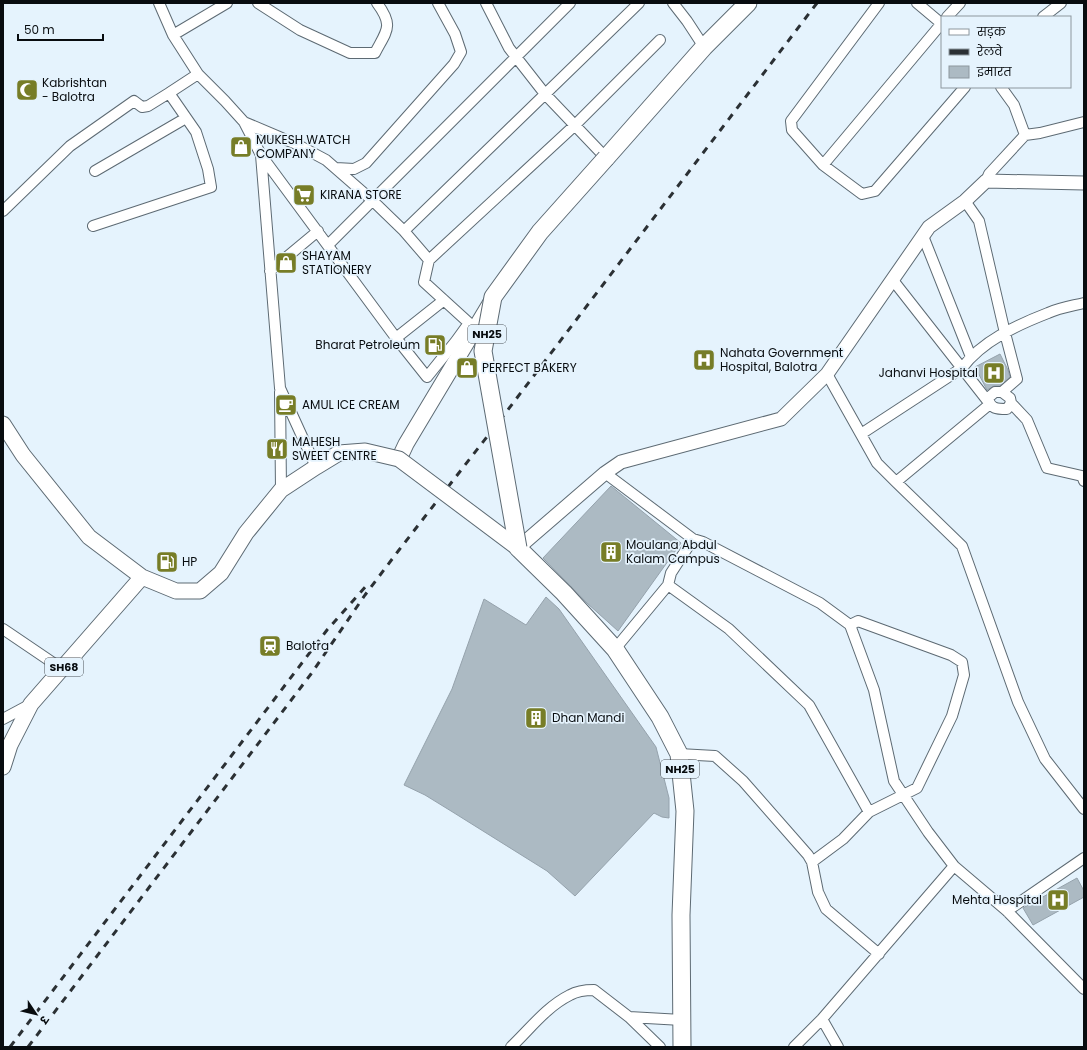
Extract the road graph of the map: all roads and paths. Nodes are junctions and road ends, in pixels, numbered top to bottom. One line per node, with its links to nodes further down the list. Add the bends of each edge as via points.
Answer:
1 (159, 3): 19 (street)
2 (227, 3): 19 (street)
3 (258, 3): 4 (street, via 300,30 350,53 375,53 388,28 386,14)
4 (377, 3)
5 (438, 3): 36 (street, via 455,34 461,52 454,64 366,163 354,169)
6 (486, 3): 22 (street, via 508,48)
7 (639, 3): 27 (street)
8 (673, 3): 21 (street)
9 (748, 3): 21 (highway, NH25)
10 (879, 3): 35 (street, via 791,121 792,130)
11 (917, 3): 17 (street)
12 (960, 3): 15 (street)
13 (1061, 3): 16 (street)
14 (568, 4): 22 (street)
15 (949, 16)
16 (1044, 16)
17 (941, 22)
18 (941, 24): 35 (street)
19 (174, 35): 23 (street)
20 (660, 40): 31 (street)
21 (704, 47): 34 (highway, NH25)
22 (516, 57): 27 (street); 40 (street)
23 (198, 74): 26 (street); 29 (street)
24 (964, 88): 35 (street, via 875,191 862,194)
25 (1002, 88): 32 (street, via 1014,105)
26 (170, 93): 28 (street); 42 (street, via 148,106 142,107 134,101 70,146)
27 (545, 94): 31 (street); 45 (street)
28 (186, 118): 37 (street); 43 (street, via 196,132 211,187)
29 (244, 122): 33 (street); 36 (street, via 296,144)
30 (1084, 122): 32 (street)
31 (574, 126): 34 (street); 48 (street)
32 (1024, 135): 38 (street, via 989,174)
33 (261, 155): 44 (street); 49 (street)
34 (606, 158): 51 (highway, NH25, bridge, via 540,232)
35 (823, 165)
36 (336, 168): 40 (street)
37 (95, 171)
38 (986, 182): 39 (street); 41 (street)
39 (1084, 183)
40 (373, 201): 45 (street); 47 (street)
41 (965, 201): 46 (street, via 929,227); 54 (street, via 979,221)
42 (3, 211)
43 (94, 226)
44 (318, 231): 47 (street); 49 (street)
45 (404, 231): 48 (street)
46 (922, 236): 50 (street); 56 (street)
47 (328, 245): 55 (street)
48 (429, 260): 52 (street, via 424,282)
49 (270, 271): 59 (street)
50 (892, 279): 57 (street); 58 (street)
51 (493, 297): 65 (main road, bridge); 72 (highway, NH25, bridge, via 483,351)
52 (444, 300): 55 (street); 55 (street, via 469,322 427,377)
53 (1084, 303): 54 (street, via 1049,312)
54 (1005, 333): 56 (street); 60 (street, via 1017,379)
55 (396, 338)
56 (971, 357): 57 (street)
57 (962, 368): 62 (street); 64 (street)
58 (827, 374): 64 (street); 67 (street, via 781,419 621,462)
59 (280, 388): 66 (street); 70 (street)
60 (1002, 392): 61 (street, via 1010,398); 62 (street, via 995,392 989,396)
61 (1011, 403): 62 (street, via 1007,410 995,408); 68 (street, via 1027,420 1047,468)
62 (990, 404): 69 (street)
63 (3, 424): 73 (main road, via 23,455 89,537)
64 (860, 434): 69 (street, via 877,463)
65 (399, 459): 66 (main road, bridge, via 366,451 339,453); 72 (main road, bridge)
66 (316, 467): 70 (main road)
67 (605, 473): 71 (street); 72 (street)
68 (1083, 478)
69 (896, 482): 84 (street, via 962,546 1018,702 1045,759)
70 (282, 490): 73 (main road, via 246,533 221,573 200,591 176,591)
71 (693, 539): 74 (street, via 671,573); 75 (street, via 820,603)
72 (518, 548): 77 (highway, NH25, via 564,593)
73 (142, 577): 78 (main road, SH68)
74 (668, 585): 77 (street); 85 (street, via 728,629 808,705)
75 (850, 625): 83 (street, via 874,690 894,781); 83 (street, via 858,621 950,655 962,662 964,675 952,716 917,788)
76 (3, 629): 78 (street)
77 (615, 649): 81 (highway, NH25, via 660,717)
78 (62, 669): 79 (main road, SH68)
79 (31, 704): 80 (street); 82 (main road, SH68, via 10,745)
80 (3, 719)
81 (678, 754): 87 (street, via 715,756 742,780); 94 (highway, NH25, via 685,811 681,915)
82 (3, 767)
83 (903, 794): 85 (street); 88 (street)
84 (1084, 809)
85 (868, 812): 87 (street, via 843,839)
86 (1084, 858): 89 (street)
87 (812, 862): 90 (street, via 818,892 826,909)
88 (954, 866): 89 (street); 90 (street)
89 (1007, 911): 91 (street)
90 (879, 954): 93 (street)
91 (1084, 989)
92 (629, 1017): 94 (street); 95 (street, via 594,990 577,992 549,1008); 96 (street)
93 (822, 1019): 98 (street); 99 (street)
94 (682, 1020): 97 (highway, NH25)
95 (511, 1047)
96 (660, 1047)
97 (682, 1047)
98 (794, 1047)
99 (838, 1047)

